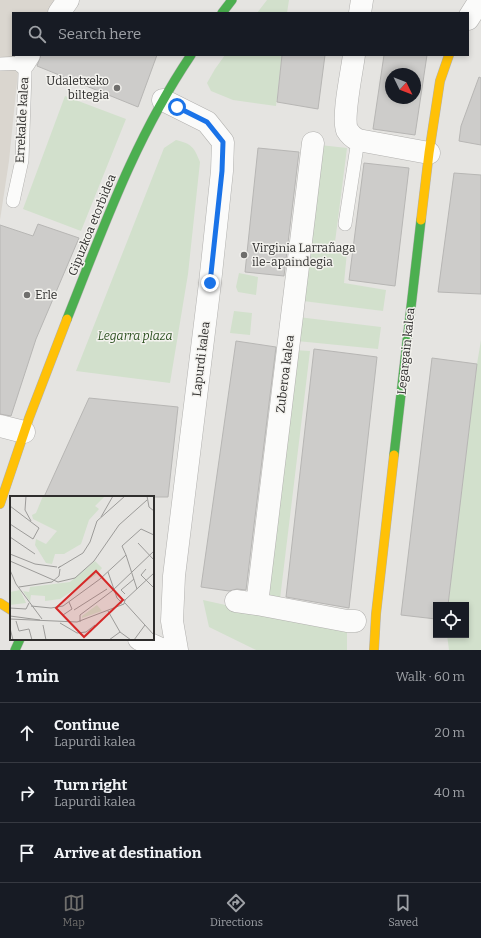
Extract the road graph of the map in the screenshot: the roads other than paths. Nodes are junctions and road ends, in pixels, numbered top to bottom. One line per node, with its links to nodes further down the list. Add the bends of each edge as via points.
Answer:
1 (68, 0): 5 (street)
2 (232, 0): 6 (street)
3 (362, 0): 7 (street)
4 (480, 0): 8 (street)
5 (60, 12)
6 (223, 12)
7 (360, 12)
8 (469, 17)
9 (190, 56): 14 (street, Gipuzkoa etorbidea)
10 (354, 56): 15 (street, via 345,119 352,137)
11 (450, 56): 17 (street, Legargain kalea, via 440,82)
12 (27, 59): 13 (lane, Errekalde kalea); 18 (lane, Errekalde kalea, via 22,160)
13 (0, 64)
14 (163, 100): 21 (street, Gipuzkoa etorbidea, via 121,182); 32 (street, Lapurdi kalea, via 207,122 223,142 222,178 174,576 172,621)
15 (358, 140): 17 (street); 19 (lane)
16 (313, 144): 25 (street, Zuberoa kalea)
17 (429, 153): 33 (street, Legargain kalea)
18 (13, 201)
19 (346, 224)
20 (0, 426): 21 (street)
21 (24, 432): 22 (street, Gipuzkoa etorbidea)
22 (0, 504)
23 (236, 600): 25 (street)
24 (0, 603): 26 (street)
25 (257, 604): 27 (street)
26 (10, 609)
27 (355, 621)
28 (20, 640): 30 (street)
29 (140, 640): 31 (street)
30 (15, 650)
31 (163, 650)
32 (177, 650)
33 (374, 650)

